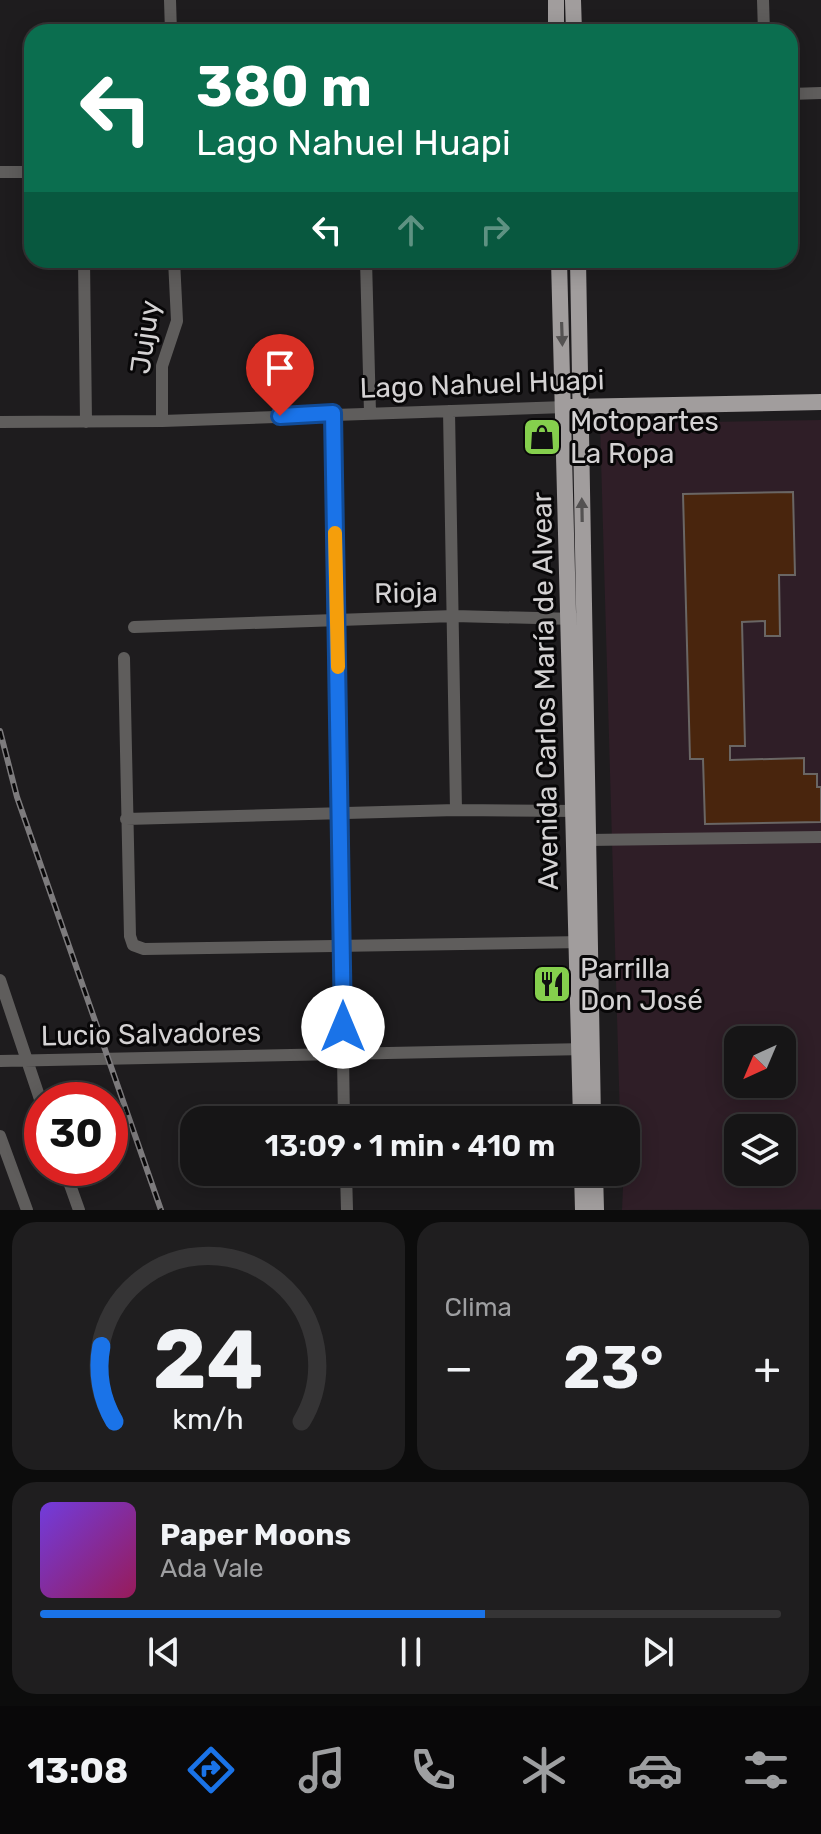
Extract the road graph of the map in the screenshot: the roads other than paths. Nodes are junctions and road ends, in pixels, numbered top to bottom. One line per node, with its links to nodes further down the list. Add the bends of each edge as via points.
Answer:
1 (170, 0): 5 (street)
2 (556, 0): 6 (main road)
3 (573, 0): 7 (main road)
4 (763, 0): 8 (street)
5 (171, 24)
6 (556, 24)
7 (574, 24)
8 (764, 24)
9 (821, 93): 10 (street)
10 (798, 94)
11 (0, 172): 12 (street)
12 (24, 172)
13 (84, 268): 25 (street)
14 (174, 268): 23 (street, Jujuy, via 177,321 162,366)
15 (366, 268): 22 (street)
16 (560, 268): 19 (main road, Avenida Carlos María de Alvear, one-way to 19)
17 (578, 268): 19 (main road, Avenida Carlos María de Alvear)
18 (821, 402): 19 (main road, Lago Nahuel Huapi)
19 (573, 407): 20 (street, Lago Nahuel Huapi); 28 (main road, Avenida Carlos María de Alvear)
20 (449, 411): 22 (street, Lago Nahuel Huapi); 26 (street)
21 (333, 413): 22 (street, Lago Nahuel Huapi); 23 (street, Lago Nahuel Huapi); 27 (street)
22 (370, 413)
23 (162, 421): 25 (street, Lago Nahuel Huapi)
24 (0, 422): 25 (street, Lago Nahuel Huapi)
25 (86, 422)
26 (454, 616): 27 (street, Rioja); 28 (street, Rioja); 31 (street)
27 (337, 619): 29 (street, Rioja); 33 (street)
28 (577, 619): 32 (main road, Avenida Carlos María de Alvear)
29 (134, 627)
30 (124, 658): 34 (street)
31 (456, 810): 32 (street); 33 (street)
32 (581, 811): 36 (main road, Avenida Carlos María de Alvear); 37 (main road, Avenida Carlos María de Alvear)
33 (342, 813): 34 (street); 38 (street)
34 (126, 819): 38 (street, via 133,945)
35 (821, 837): 36 (street)
36 (587, 840): 37 (main road, Avenida Carlos María de Alvear)
37 (584, 942): 38 (street); 40 (main road, Avenida Carlos María de Alvear)
38 (342, 946): 41 (street)
39 (0, 980): 43 (street)
40 (585, 1049): 41 (street, Lucio Salvadores); 46 (main road, Avenida Carlos María de Alvear); 47 (main road, Avenida Carlos María de Alvear)
41 (343, 1054): 43 (street, Lucio Salvadores); 45 (street)
42 (0, 1061): 43 (street, Lucio Salvadores)
43 (27, 1061): 44 (street)
44 (34, 1082)
45 (344, 1106)
46 (582, 1106)
47 (591, 1106)
48 (0, 1136): 53 (street)
49 (70, 1186): 54 (street)
50 (346, 1186): 55 (street)
51 (582, 1186): 56 (main road)
52 (595, 1186): 57 (main road)
53 (27, 1210)
54 (79, 1210)
55 (347, 1210)
56 (583, 1210)
57 (596, 1210)

